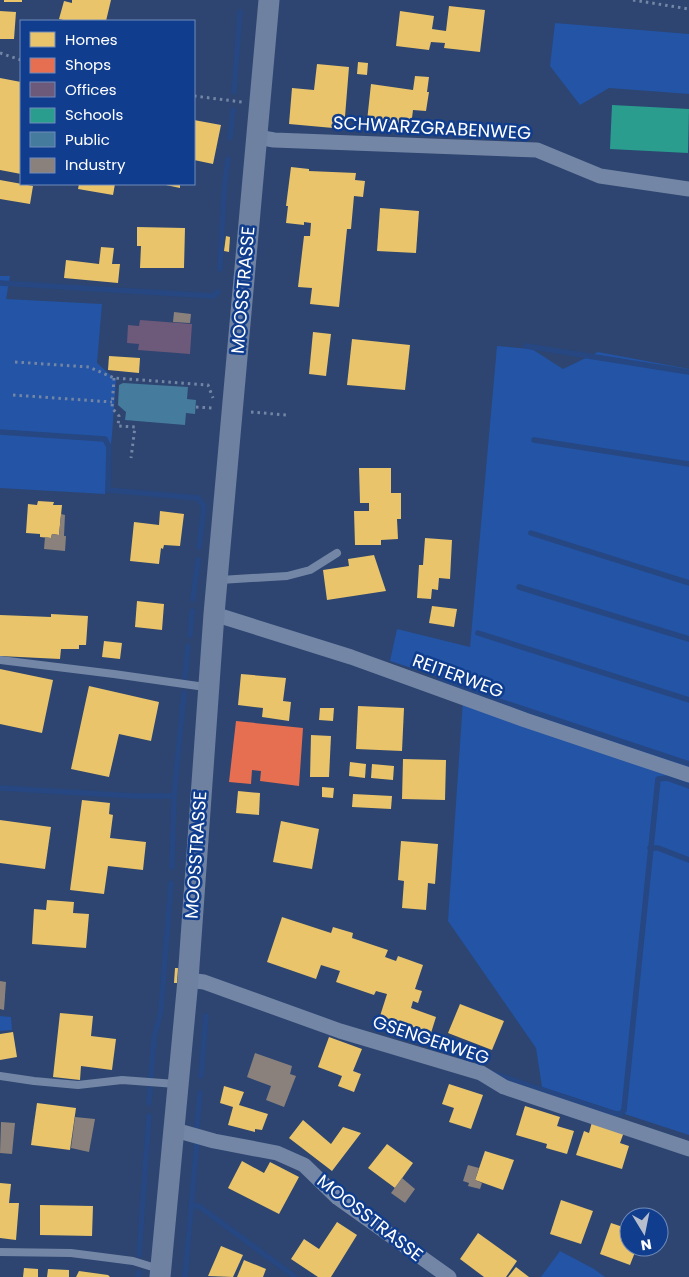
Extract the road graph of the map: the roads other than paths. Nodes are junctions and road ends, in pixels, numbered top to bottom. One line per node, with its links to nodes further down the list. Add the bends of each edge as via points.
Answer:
1 (268, 0): 2 (street, MOOSSTRASSE)
2 (257, 137): 3 (street, SCHWARZGRABENWEG, via 536,150 600,176); 5 (street, MOOSSTRASSE)
3 (689, 189)
4 (337, 554): 5 (lane, via 310,570 287,576)
5 (217, 580): 6 (street, MOOSSTRASSE)
6 (214, 614): 8 (street, MOOSSTRASSE); 9 (street, REITERWEG, via 351,657)
7 (0, 660): 8 (lane)
8 (209, 685): 10 (street, MOOSSTRASSE)
9 (689, 775)
10 (188, 980): 12 (street, MOOSSTRASSE); 14 (street, GSENGERWEG, via 204,982 340,1031 481,1073 504,1087)
11 (0, 1076): 12 (lane, via 78,1085 122,1080)
12 (178, 1084): 13 (street, MOOSSTRASSE)
13 (175, 1130): 16 (street, MOOSSTRASSE); 17 (street, MOOSSTRASSE, via 277,1153 304,1165 338,1198)
14 (689, 1149)
15 (0, 1252): 16 (lane, via 70,1252 133,1261)
16 (160, 1274)
17 (449, 1277)

